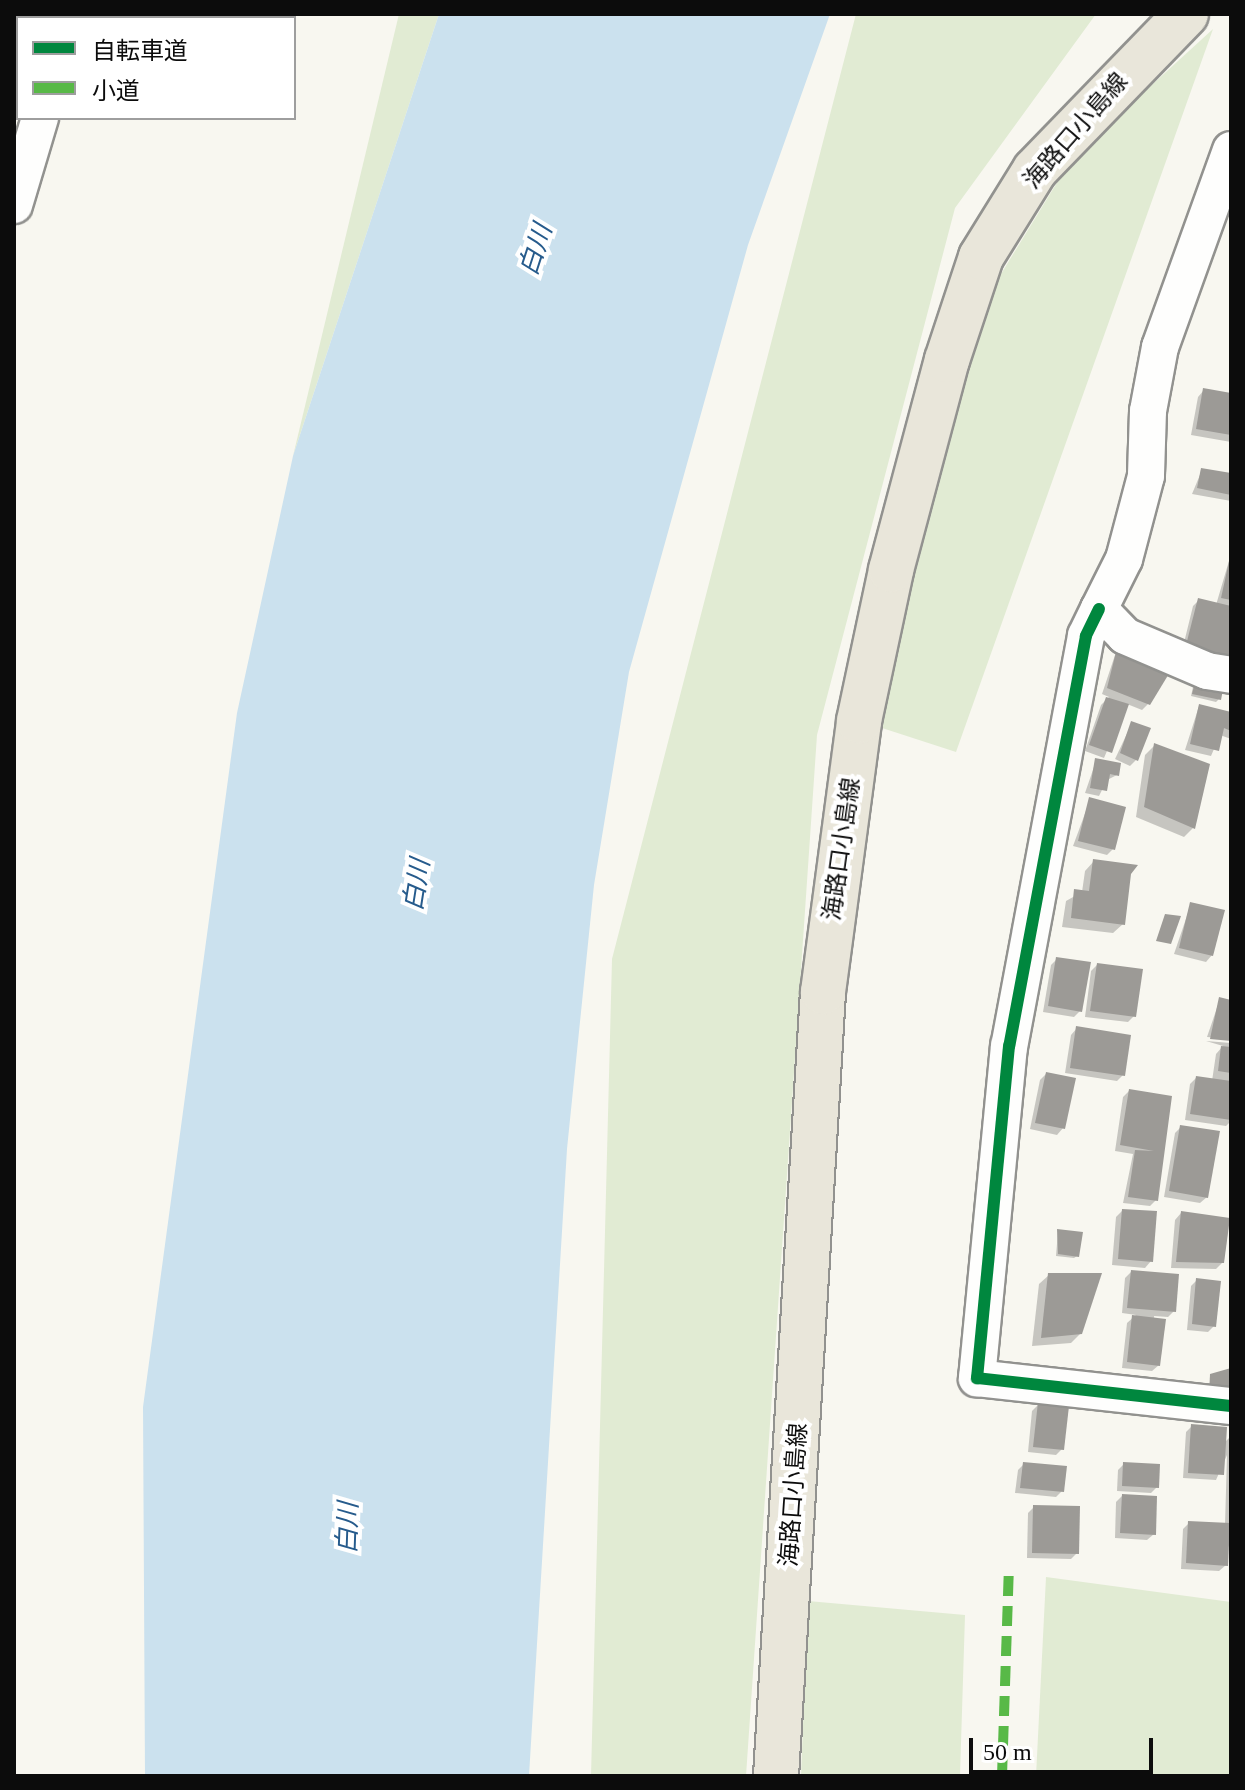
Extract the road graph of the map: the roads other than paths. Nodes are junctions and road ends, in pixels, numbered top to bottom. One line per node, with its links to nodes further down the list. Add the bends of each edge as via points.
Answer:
1 (1186, 14): 8 (main road, 海路口小島線, via 1035,170 981,257 947,360 891,570 859,721 823,992)
2 (39, 120): 4 (street)
3 (1231, 150): 5 (street, via 1160,347 1148,411 1146,476 1124,559)
4 (14, 205)
5 (1099, 609): 6 (street, via 1125,636 1207,671); 7 (street, via 1086,636 1009,1046 977,1378)
6 (1231, 675)
7 (1231, 1406)
8 (776, 1776)

